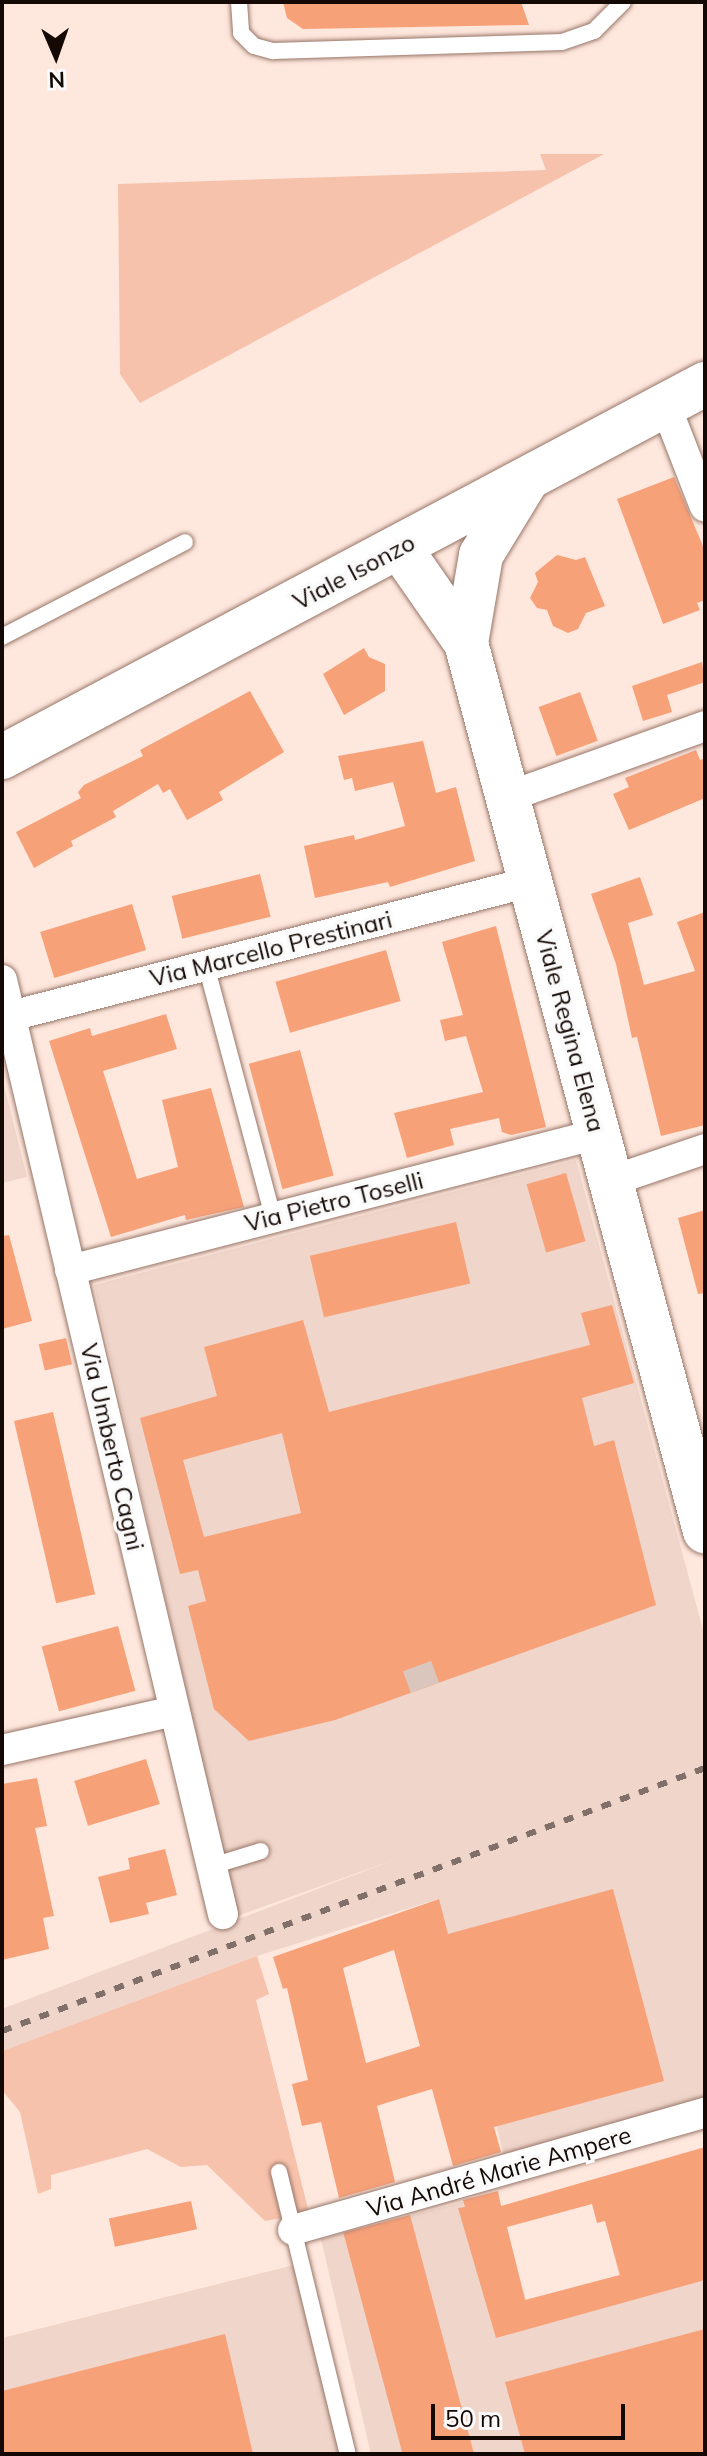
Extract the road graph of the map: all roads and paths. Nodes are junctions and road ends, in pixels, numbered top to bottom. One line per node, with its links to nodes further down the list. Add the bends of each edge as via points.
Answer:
1 (239, 2): 2 (lane, via 241,33 254,46 273,51 562,42 594,31)
2 (623, 2)
3 (705, 384): 4 (main road, Viale Isonzo)
4 (665, 404): 5 (main road, Viale Isonzo); 6 (street)
5 (527, 480): 8 (main road, Viale Isonzo); 11 (main road, via 481,555)
6 (705, 507)
7 (185, 542): 10 (lane)
8 (400, 548): 9 (main road, Viale Isonzo); 11 (main road, Viale Regina Elena)
9 (319, 591): 11 (main road, via 391,591 420,600); 13 (main road, Viale Isonzo)
10 (2, 637)
11 (466, 643): 14 (main road, Viale Regina Elena)
12 (705, 726): 14 (street)
13 (2, 757)
14 (507, 797): 15 (main road, Viale Regina Elena)
15 (530, 882): 16 (street, Via Marcello Prestinari); 19 (main road, Viale Regina Elena)
16 (206, 965): 18 (street, Via Marcello Prestinari); 22 (lane)
17 (2, 980): 18 (street, Via Umberto Cagni)
18 (11, 1016): 23 (street, Via Umberto Cagni)
19 (598, 1134): 21 (main road, Viale Regina Elena); 22 (street, Via Pietro Toselli)
20 (705, 1149): 21 (street)
21 (611, 1181): 24 (main road, Viale Regina Elena)
22 (273, 1217): 23 (street, Via Pietro Toselli)
23 (70, 1270): 26 (street, Via Umberto Cagni)
24 (696, 1464): 25 (main road, Viale Regina Elena)
25 (705, 1531)
26 (174, 1711): 27 (street); 29 (street, Via Umberto Cagni)
27 (2, 1750)
28 (261, 1851): 29 (lane)
29 (212, 1866): 30 (street, Via Umberto Cagni)
30 (223, 1914)
31 (705, 2113): 33 (street, Via André Marie Ampere)
32 (279, 2172): 33 (lane)
33 (293, 2230): 34 (lane)
34 (348, 2454)

